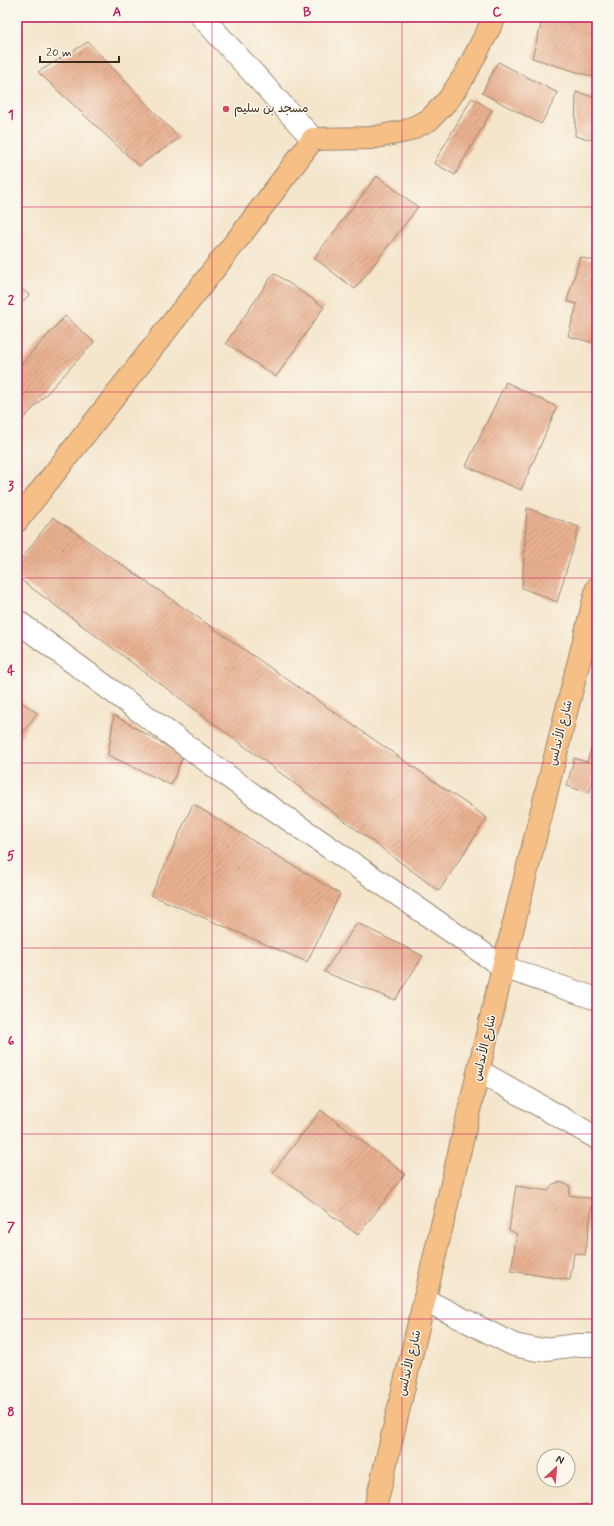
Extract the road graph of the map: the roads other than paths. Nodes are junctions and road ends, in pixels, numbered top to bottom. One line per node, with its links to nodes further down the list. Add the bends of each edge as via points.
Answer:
1 (202, 17): 3 (street)
2 (495, 17): 3 (main road, via 466,73 449,99 429,120 406,131 372,138)
3 (313, 139): 4 (main road)
4 (17, 521)
5 (597, 588): 7 (main road, شارع الأندلس)
6 (17, 621): 7 (street, via 256,797)
7 (503, 967): 8 (street); 9 (main road, شارع الأندلس)
8 (597, 999)
9 (479, 1071): 10 (street); 11 (main road, شارع الأندلس)
10 (597, 1138)
11 (425, 1300): 12 (street, via 514,1345 538,1350); 13 (main road, شارع الأندلس)
12 (597, 1345)
13 (375, 1509)

